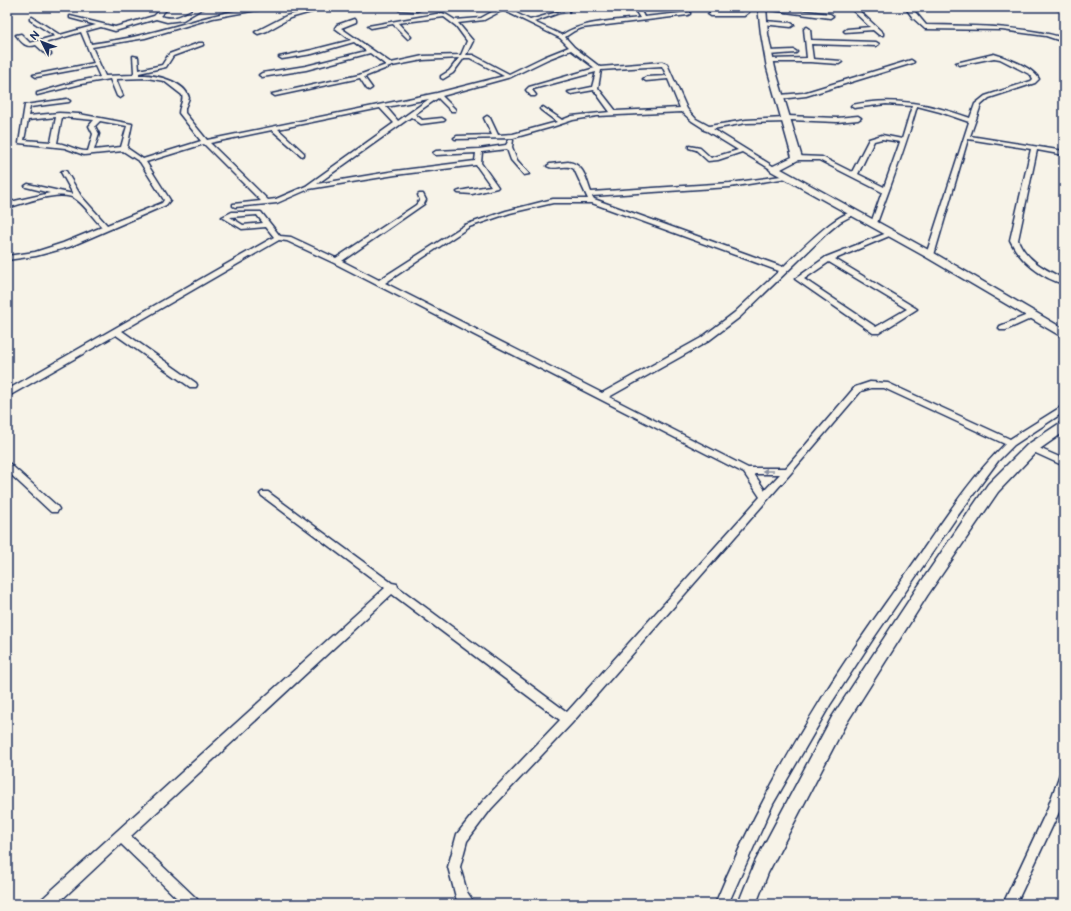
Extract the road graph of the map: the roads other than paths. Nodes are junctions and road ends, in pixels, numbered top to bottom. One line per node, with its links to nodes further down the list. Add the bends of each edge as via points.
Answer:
1 (166, 7): 23 (street)
2 (202, 7): 27 (street, via 184,16)
3 (271, 7): 27 (street)
4 (326, 7): 39 (street, via 293,15 277,22 268,30)
5 (423, 7): 16 (street)
6 (503, 7): 29 (street); 30 (street, via 482,19)
7 (548, 7): 18 (street)
8 (566, 7): 18 (street, via 567,11)
9 (636, 7): 24 (street)
10 (746, 7): 20 (street, via 744,14)
11 (762, 7): 26 (main road)
12 (852, 7): 35 (street)
13 (908, 7): 46 (street, via 925,27 1002,28)
14 (1056, 7): 17 (street)
15 (774, 8): 21 (street); 26 (street)
16 (401, 9)
17 (1064, 9)
18 (558, 12): 29 (street)
19 (688, 13): 24 (street)
20 (711, 14)
21 (830, 16)
22 (72, 17): 32 (street)
23 (156, 17): 27 (street); 32 (street, via 117,28)
24 (643, 18): 44 (street, via 581,27)
25 (32, 19): 42 (street)
26 (764, 20): 33 (street); 55 (main road)
27 (184, 21): 51 (street, via 145,36)
28 (354, 21): 45 (street, via 338,27)
29 (531, 21): 44 (street)
30 (454, 22): 31 (street, via 446,15); 57 (street, via 470,41)
31 (395, 23): 34 (street); 43 (street)
32 (103, 25): 38 (street)
33 (791, 25)
34 (371, 26)
35 (874, 28): 37 (street); 40 (street)
36 (807, 29): 47 (street)
37 (847, 30)
38 (83, 31): 42 (street); 51 (street)
39 (258, 32)
40 (881, 34)
41 (19, 35): 48 (street, via 26,44)
42 (60, 37): 48 (street)
43 (408, 37)
44 (562, 37): 52 (street)
45 (356, 40): 53 (street); 59 (street)
46 (1064, 40)
47 (808, 42): 50 (street); 60 (street)
48 (37, 43): 56 (street)
49 (201, 44): 69 (street, via 171,55 166,64)
50 (876, 44)
51 (89, 46): 65 (street)
52 (572, 48): 67 (street); 72 (street)
53 (372, 51): 66 (street); 70 (street, via 306,68)
54 (794, 52): 55 (street)
55 (768, 53): 61 (main road)
56 (48, 54)
57 (463, 56): 66 (street, via 423,58); 72 (street, via 472,56); 75 (street, via 448,75)
58 (135, 57): 69 (street)
59 (282, 57)
60 (810, 60): 61 (street); 62 (street)
61 (771, 61): 86 (main road)
62 (839, 62)
63 (911, 62): 86 (street, via 804,95)
64 (959, 63): 106 (street, via 994,56 1033,74 1036,79 987,97 978,104)
65 (97, 64): 68 (street); 76 (street)
66 (390, 65): 71 (street)
67 (599, 70): 73 (street, via 658,63 664,65); 79 (street); 84 (street, via 530,88)
68 (36, 74)
69 (136, 74): 74 (street); 116 (street, via 166,80 182,91 186,98 182,113)
70 (262, 75)
71 (361, 76): 78 (street); 82 (street)
72 (509, 76): 83 (street)
73 (670, 76): 77 (street); 95 (street)
74 (112, 77): 76 (street); 85 (street)
75 (443, 77)
76 (103, 78): 81 (street)
77 (646, 79)
78 (369, 88)
79 (595, 88): 80 (street); 97 (street)
80 (571, 92)
81 (39, 94)
82 (275, 94)
83 (438, 95): 92 (street); 94 (street); 96 (street)
84 (533, 95)
85 (120, 96)
86 (780, 97): 103 (main road)
87 (68, 101): 88 (street)
88 (58, 102): 89 (street); 98 (street)
89 (41, 104): 99 (street); 100 (street, via 27,106)
90 (915, 104): 91 (street, via 890,101); 106 (street); 115 (street)
91 (854, 106)
92 (382, 107): 108 (street); 110 (street)
93 (543, 109): 107 (street)
94 (453, 110)
95 (684, 110): 97 (street); 109 (street)
96 (411, 113): 105 (street, via 421,122); 108 (street)
97 (614, 113): 107 (street, via 572,118)
98 (57, 115): 99 (street); 104 (street); 117 (street)
99 (38, 116): 100 (street)
100 (26, 118): 117 (street, via 21,142)
101 (487, 118): 111 (street)
102 (858, 118): 103 (street)
103 (787, 119): 109 (street, via 726,123); 128 (main road)
104 (98, 120): 121 (street, via 130,125); 123 (street, via 92,126 96,134)
105 (442, 120)
106 (972, 121): 113 (street)
107 (561, 122): 112 (street)
108 (397, 123): 138 (street)
109 (706, 129): 122 (street)
110 (274, 130): 116 (street); 127 (street)
111 (496, 136): 112 (street); 114 (street)
112 (513, 136): 118 (street)
113 (966, 137): 120 (street); 157 (street)
114 (457, 138)
115 (904, 141): 135 (street, via 882,136 871,140); 139 (street)
116 (205, 142): 129 (street); 148 (street)
117 (54, 144): 123 (street, via 68,146 79,152)
118 (509, 147): 124 (street); 134 (street, via 514,160)
119 (691, 147): 122 (street, via 695,147 712,160)
120 (1034, 148): 126 (street); 162 (street, via 1014,240 1018,251 1027,261)
121 (124, 149): 123 (street); 129 (street)
122 (743, 150): 132 (street)
123 (91, 151)
124 (479, 151): 125 (street); 130 (street)
125 (436, 153)
126 (1064, 153)
127 (302, 154)
128 (797, 158): 132 (main road); 135 (street, via 820,158)
129 (142, 161): 154 (street, via 167,202)
130 (478, 163): 138 (street); 140 (street, via 495,187)
131 (550, 166): 142 (street, via 572,164 580,171)
132 (774, 169): 136 (main road)
133 (64, 172): 145 (street)
134 (526, 174)
135 (854, 175): 139 (street)
136 (787, 176): 142 (street, via 730,185); 151 (main road)
137 (28, 186): 141 (street)
138 (308, 187): 148 (street)
139 (886, 191): 152 (street)
140 (460, 192)
141 (58, 193): 145 (street); 147 (street)
142 (588, 194): 146 (street)
143 (421, 195): 160 (street, via 422,203)
144 (7, 197): 147 (street)
145 (78, 197): 154 (street)
146 (593, 201): 161 (street); 163 (street, via 553,201 484,219 467,226)
147 (16, 202): 150 (street)
148 (267, 203): 149 (street)
149 (235, 205)
150 (7, 206)
151 (854, 213): 152 (main road); 161 (street, via 825,232)
152 (874, 224): 155 (main road)
153 (269, 225): 153 (street, via 259,213 232,214 225,217 242,227); 156 (street)
154 (107, 229): 158 (street, via 36,254)
155 (892, 233): 157 (main road); 159 (street)
156 (278, 238): 160 (street, via 288,239); 166 (street)
157 (930, 255): 164 (main road)
158 (7, 258)
159 (828, 259): 159 (street, via 798,279 876,331 913,309)
160 (337, 261): 163 (street)
161 (784, 270): 170 (street, via 737,315 704,340)
162 (1064, 282)
163 (379, 283): 170 (street)
164 (1033, 316): 165 (street); 167 (main road)
165 (1003, 328)
166 (117, 332): 168 (street); 169 (street)
167 (1064, 334)
168 (193, 385)
169 (7, 394)
170 (603, 396): 177 (street)
171 (1064, 408): 173 (street)
172 (1064, 426): 174 (main road)
173 (1011, 443): 178 (street, via 885,385 870,385 858,389); 182 (street, via 995,459)
174 (1032, 448): 175 (street); 183 (main road, via 993,488)
175 (1064, 463)
176 (7, 466): 181 (street)
177 (747, 471): 178 (street, one-way to 177); 180 (street)
178 (788, 471): 180 (street)
179 (265, 494): 184 (street)
180 (765, 497): 185 (street)
181 (54, 509)
182 (953, 515): 183 (street); 191 (street, via 826,701 769,800)
183 (969, 523): 192 (main road, via 838,722 761,868)
184 (392, 587): 185 (street); 187 (street)
185 (568, 719): 190 (street, via 487,805 461,838 454,867 462,896)
186 (1064, 778): 193 (street, via 1053,812)
187 (122, 836): 188 (street); 189 (street)
188 (186, 902)
189 (47, 904)
190 (469, 904)
191 (720, 904)
192 (747, 904)
193 (1009, 904)

